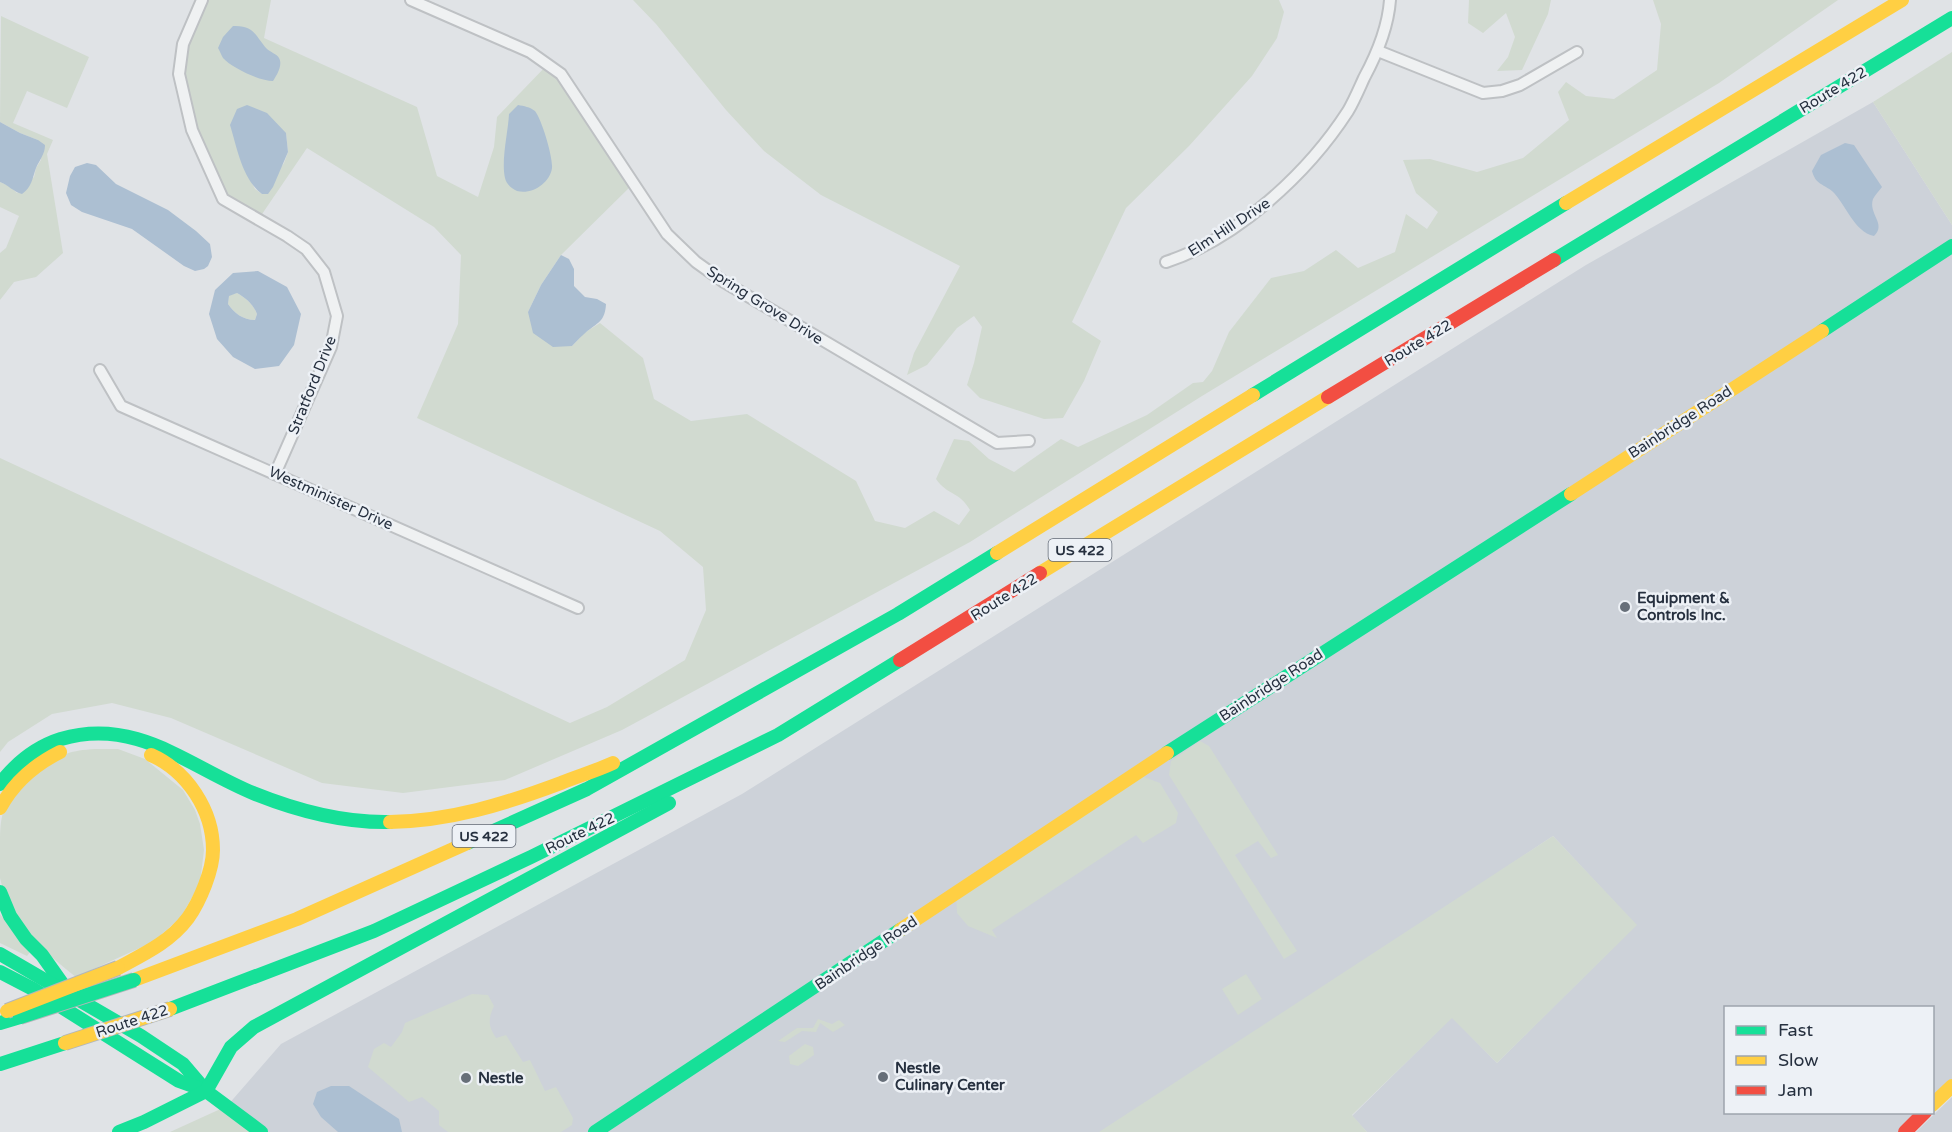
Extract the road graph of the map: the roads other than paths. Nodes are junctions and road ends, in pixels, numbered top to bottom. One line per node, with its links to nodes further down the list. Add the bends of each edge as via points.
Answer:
1 (202, 0): 12 (street, Stratford Drive, via 183,44 178,74 192,130 224,199 306,249 324,272 337,316 331,346)
2 (411, 0): 11 (street, Spring Grove Drive, via 530,52 561,74 667,234 714,275 996,443)
3 (1390, 0): 6 (street, Elm Hill Drive)
4 (1902, 0): 14 (main road, US 422)
5 (1952, 18): 15 (main road, Route 422 / US 422)
6 (1378, 51): 7 (street, via 1483,93 1520,85); 9 (street, Elm Hill Drive, via 1348,111 1312,159 1273,199 1188,255)
7 (1577, 52)
8 (1952, 246): 30 (main road, Bainbridge Road, via 1220,718)
9 (1166, 262)
10 (100, 370): 12 (street, Westminister Drive, via 122,406)
11 (1029, 441)
12 (275, 474): 13 (street, Westminister Drive)
13 (578, 608)
14 (819, 659): 16 (main road, via 609,764 513,801 453,817 405,822 315,814 248,791 142,739 110,732 88,731 39,748 24,757); 22 (main road, US 422, bridge, via 577,794 297,919 134,980)
15 (778, 735): 23 (main road, Route 422 / US 422, bridge, via 374,931 170,1009); 25 (main road, via 674,800 254,1027 231,1047)
16 (0, 784)
17 (0, 808): 22 (main road, bridge, via 21,777 43,760 74,745 123,744 160,759 191,785 207,815 213,850 205,888 188,918 165,942 118,968)
18 (0, 892): 21 (main road, via 10,916)
19 (0, 954): 21 (main road)
20 (0, 972): 25 (main road, via 179,1082)
21 (71, 996): 25 (main road, via 183,1064)
22 (7, 1016)
23 (0, 1064)
24 (1952, 1086): 26 (main road)
25 (206, 1091): 28 (main road); 29 (main road)
26 (1934, 1103)
27 (1924, 1114): 31 (main road)
28 (119, 1132)
29 (261, 1132)
30 (595, 1132)
31 (1905, 1132)

